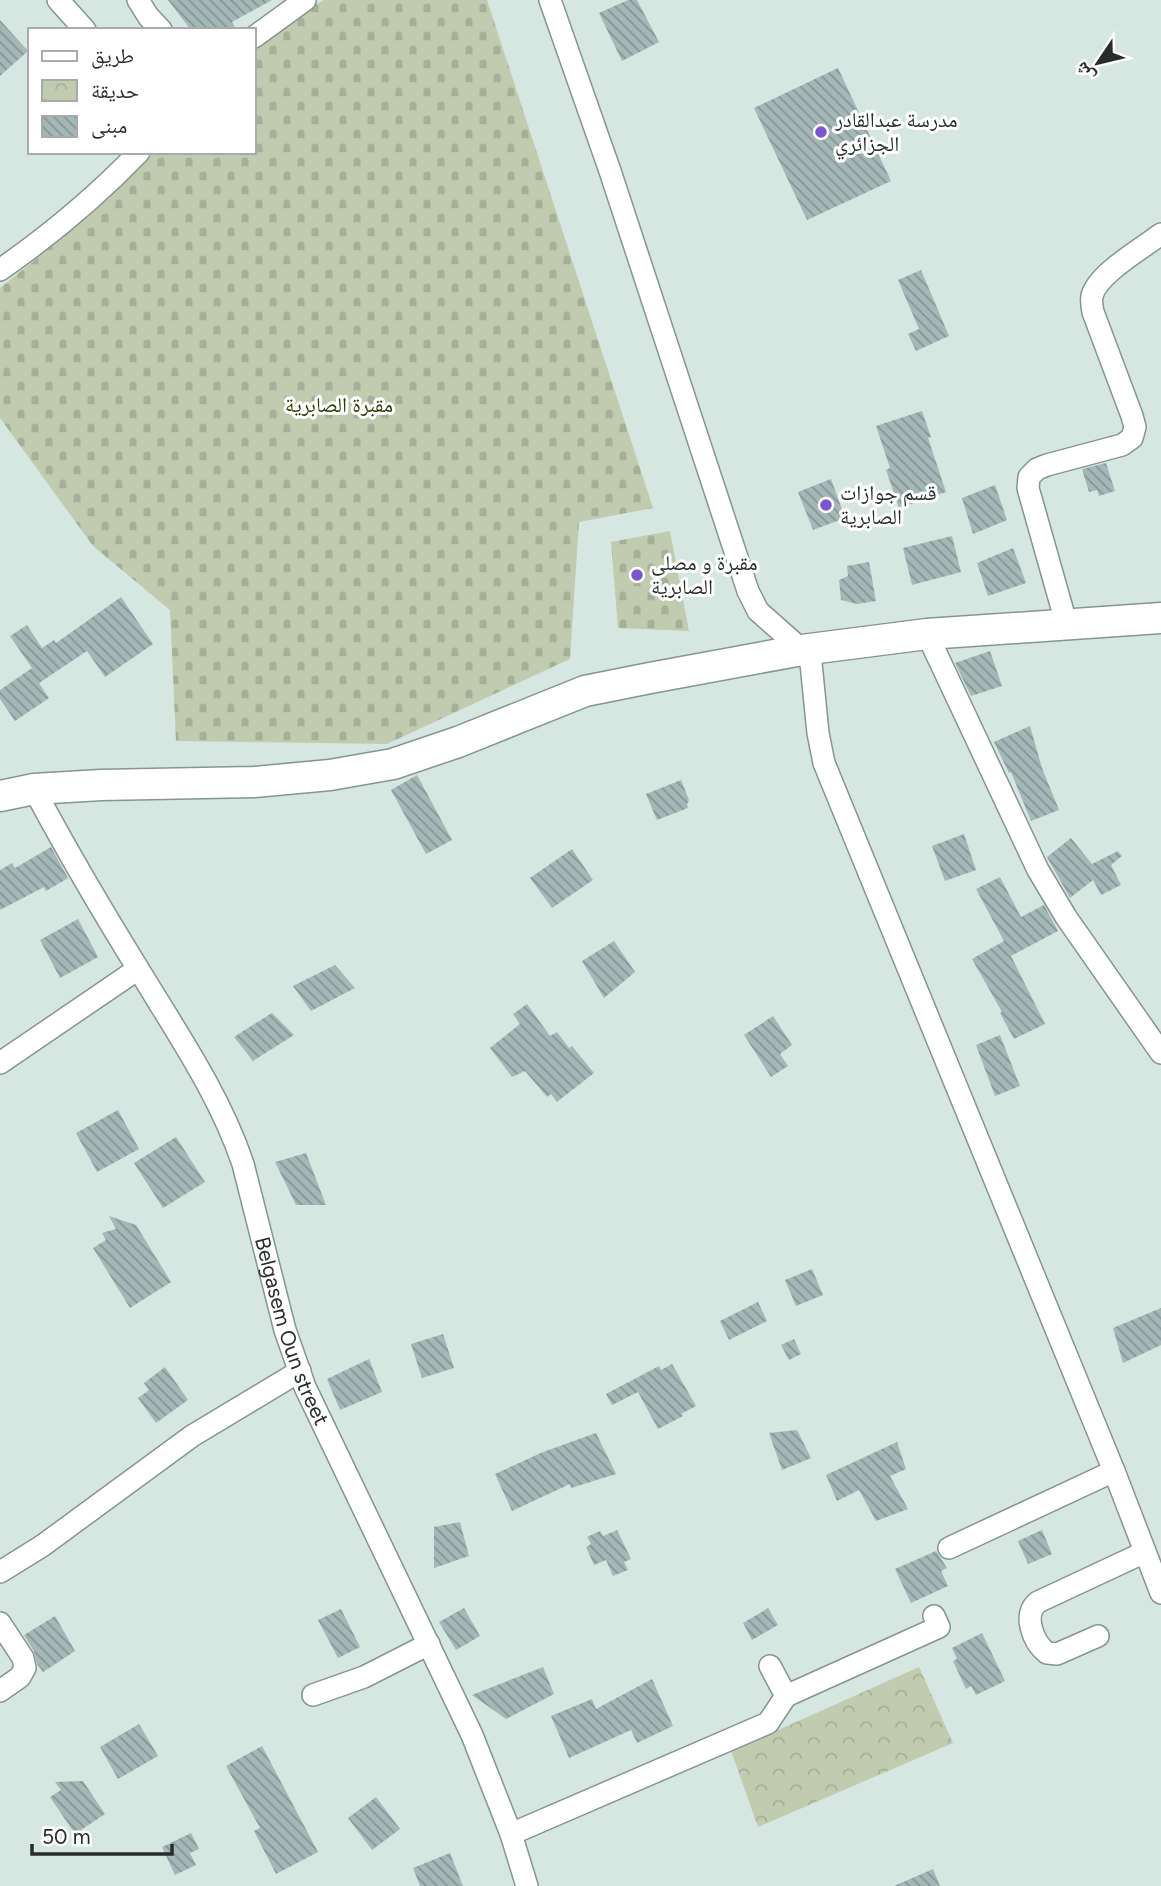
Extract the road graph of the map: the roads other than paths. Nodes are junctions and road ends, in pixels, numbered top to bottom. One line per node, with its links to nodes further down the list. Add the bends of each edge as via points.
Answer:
1 (58, 0): 5 (street)
2 (138, 0): 6 (street)
3 (305, 0): 7 (street)
4 (550, 0): 14 (street, via 748,591 758,611)
5 (83, 28)
6 (159, 28)
7 (256, 36)
8 (137, 154): 10 (street, via 72,216)
9 (1161, 234): 12 (street, via 1106,275 1091,297 1132,416 1132,438 1122,445 1047,465 1029,477 1028,488)
10 (0, 270)
11 (1161, 618): 12 (street)
12 (1067, 626): 13 (street)
13 (927, 634): 14 (street); 18 (street, via 1038,870)
14 (802, 650): 15 (street, via 585,691 393,764 254,782); 21 (street, via 811,663 824,763)
15 (34, 789): 16 (street); 17 (street, Belgasem Oun street)
16 (0, 796)
17 (138, 969): 19 (street); 20 (street, Belgasem Oun street, via 234,1137)
18 (1160, 1049)
19 (0, 1063)
20 (300, 1371): 24 (street, via 192,1436); 29 (street, Belgasem Oun street)
21 (1114, 1471): 22 (street); 23 (street)
22 (949, 1548)
23 (1145, 1552): 25 (street); 28 (street, via 1038,1602 1030,1610 1029,1621 1048,1653 1057,1654)
24 (0, 1572)
25 (1161, 1593)
26 (934, 1616): 33 (street, via 939,1627)
27 (0, 1623): 31 (street, via 25,1668)
28 (1098, 1636)
29 (429, 1644): 32 (street, via 364,1677); 34 (street, Belgasem Oun street)
30 (770, 1666): 33 (street)
31 (0, 1691)
32 (313, 1695)
33 (786, 1696): 34 (street, via 768,1723)
34 (511, 1834): 35 (street, Belgasem Oun street)
35 (527, 1886)

